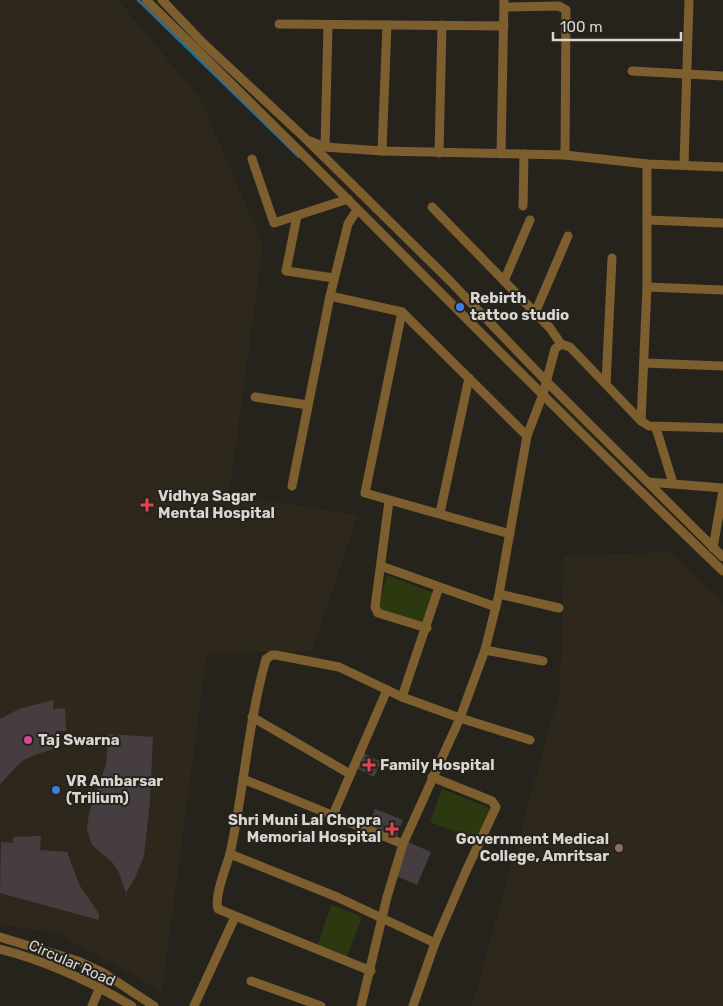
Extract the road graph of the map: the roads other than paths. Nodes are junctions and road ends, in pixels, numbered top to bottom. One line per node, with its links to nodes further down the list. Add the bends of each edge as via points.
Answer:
1 (146, 0): 24 (street)
2 (162, 0): 13 (street)
3 (690, 0): 11 (street)
4 (504, 3): 9 (street); 19 (street, via 559,6 566,10)
5 (279, 24): 6 (street)
6 (328, 25): 7 (street); 14 (street)
7 (387, 25): 8 (street); 15 (street)
8 (442, 25): 9 (street); 16 (street)
9 (504, 26): 17 (street)
10 (632, 71): 11 (street)
11 (686, 75): 12 (street); 22 (street)
12 (723, 76)
13 (306, 139): 14 (street); 45 (street)
14 (325, 147): 15 (street)
15 (382, 151): 16 (street)
16 (439, 153): 17 (street)
17 (501, 154): 18 (street)
18 (524, 154): 19 (street); 25 (street)
19 (565, 155): 21 (street)
20 (252, 159): 28 (street, via 273,222)
21 (647, 164): 22 (street); 30 (street)
22 (684, 165): 23 (street)
23 (723, 167)
24 (348, 199): 27 (street); 28 (street)
25 (523, 206)
26 (432, 207): 35 (street)
27 (357, 210): 34 (street, via 348,222); 47 (street)
28 (297, 216): 34 (street, via 286,271)
29 (530, 220): 35 (street)
30 (647, 220): 31 (street); 36 (street)
31 (723, 223)
32 (568, 236): 40 (street)
33 (612, 258): 46 (street)
34 (334, 278): 38 (street)
35 (504, 281): 40 (street)
36 (647, 287): 37 (street); 42 (street)
37 (723, 290)
38 (330, 296): 39 (street); 49 (street)
39 (402, 312): 44 (street); 58 (street, via 364,491)
40 (536, 314): 41 (street)
41 (561, 344): 45 (street, via 555,349); 46 (street, via 570,347)
42 (644, 362): 43 (street); 50 (street)
43 (723, 366)
44 (470, 378): 53 (street); 59 (street)
45 (546, 381): 47 (street); 54 (street)
46 (606, 384): 50 (street)
47 (543, 394): 53 (street); 65 (street)
48 (255, 397): 49 (street)
49 (308, 405): 56 (street)
50 (641, 421): 51 (street)
51 (656, 428): 52 (street); 55 (street)
52 (723, 428)
53 (528, 436): 61 (street)
54 (648, 482): 55 (street); 62 (street)
55 (673, 483): 57 (street)
56 (292, 486)
57 (723, 489): 60 (street)
58 (389, 501): 59 (street); 64 (street)
59 (440, 513): 61 (street)
60 (720, 529): 62 (street)
61 (510, 534): 67 (street)
62 (713, 548): 63 (street)
63 (723, 557)
64 (381, 566): 66 (street); 70 (street, via 374,603 376,611)
65 (723, 571)
66 (439, 586): 68 (street); 70 (street)
67 (499, 594): 68 (street); 69 (street)
68 (496, 607): 71 (street)
69 (559, 608)
70 (427, 628): 74 (street)
71 (484, 650): 72 (street); 76 (street)
72 (542, 661)
73 (387, 690): 74 (street); 75 (street, via 339,666 272,655 266,659); 78 (street)
74 (402, 697): 76 (street)
75 (252, 717): 78 (street); 80 (street)
76 (460, 718): 77 (street); 79 (street)
77 (530, 740)
78 (350, 774): 81 (street)
79 (432, 777): 82 (street); 87 (street, via 492,801 496,807)
80 (243, 779): 81 (street); 83 (street)
81 (332, 816): 82 (street)
82 (403, 844): 85 (street)
83 (230, 854): 84 (street, via 216,904 222,912); 85 (street, via 337,897)
84 (235, 917): 89 (street); 95 (street)
85 (382, 920): 87 (street); 89 (street)
86 (0, 937): 94 (street, Circular Road, via 78,961 102,972)
87 (435, 943): 98 (street)
88 (0, 949): 91 (street, Circular Road, via 46,962)
89 (371, 971): 97 (street)
90 (251, 981): 96 (street)
91 (100, 987): 92 (street); 93 (street, Circular Road)
92 (92, 1006)
93 (132, 1006)
94 (154, 1006)
95 (194, 1006)
96 (321, 1006)
97 (361, 1006)
98 (413, 1006)

